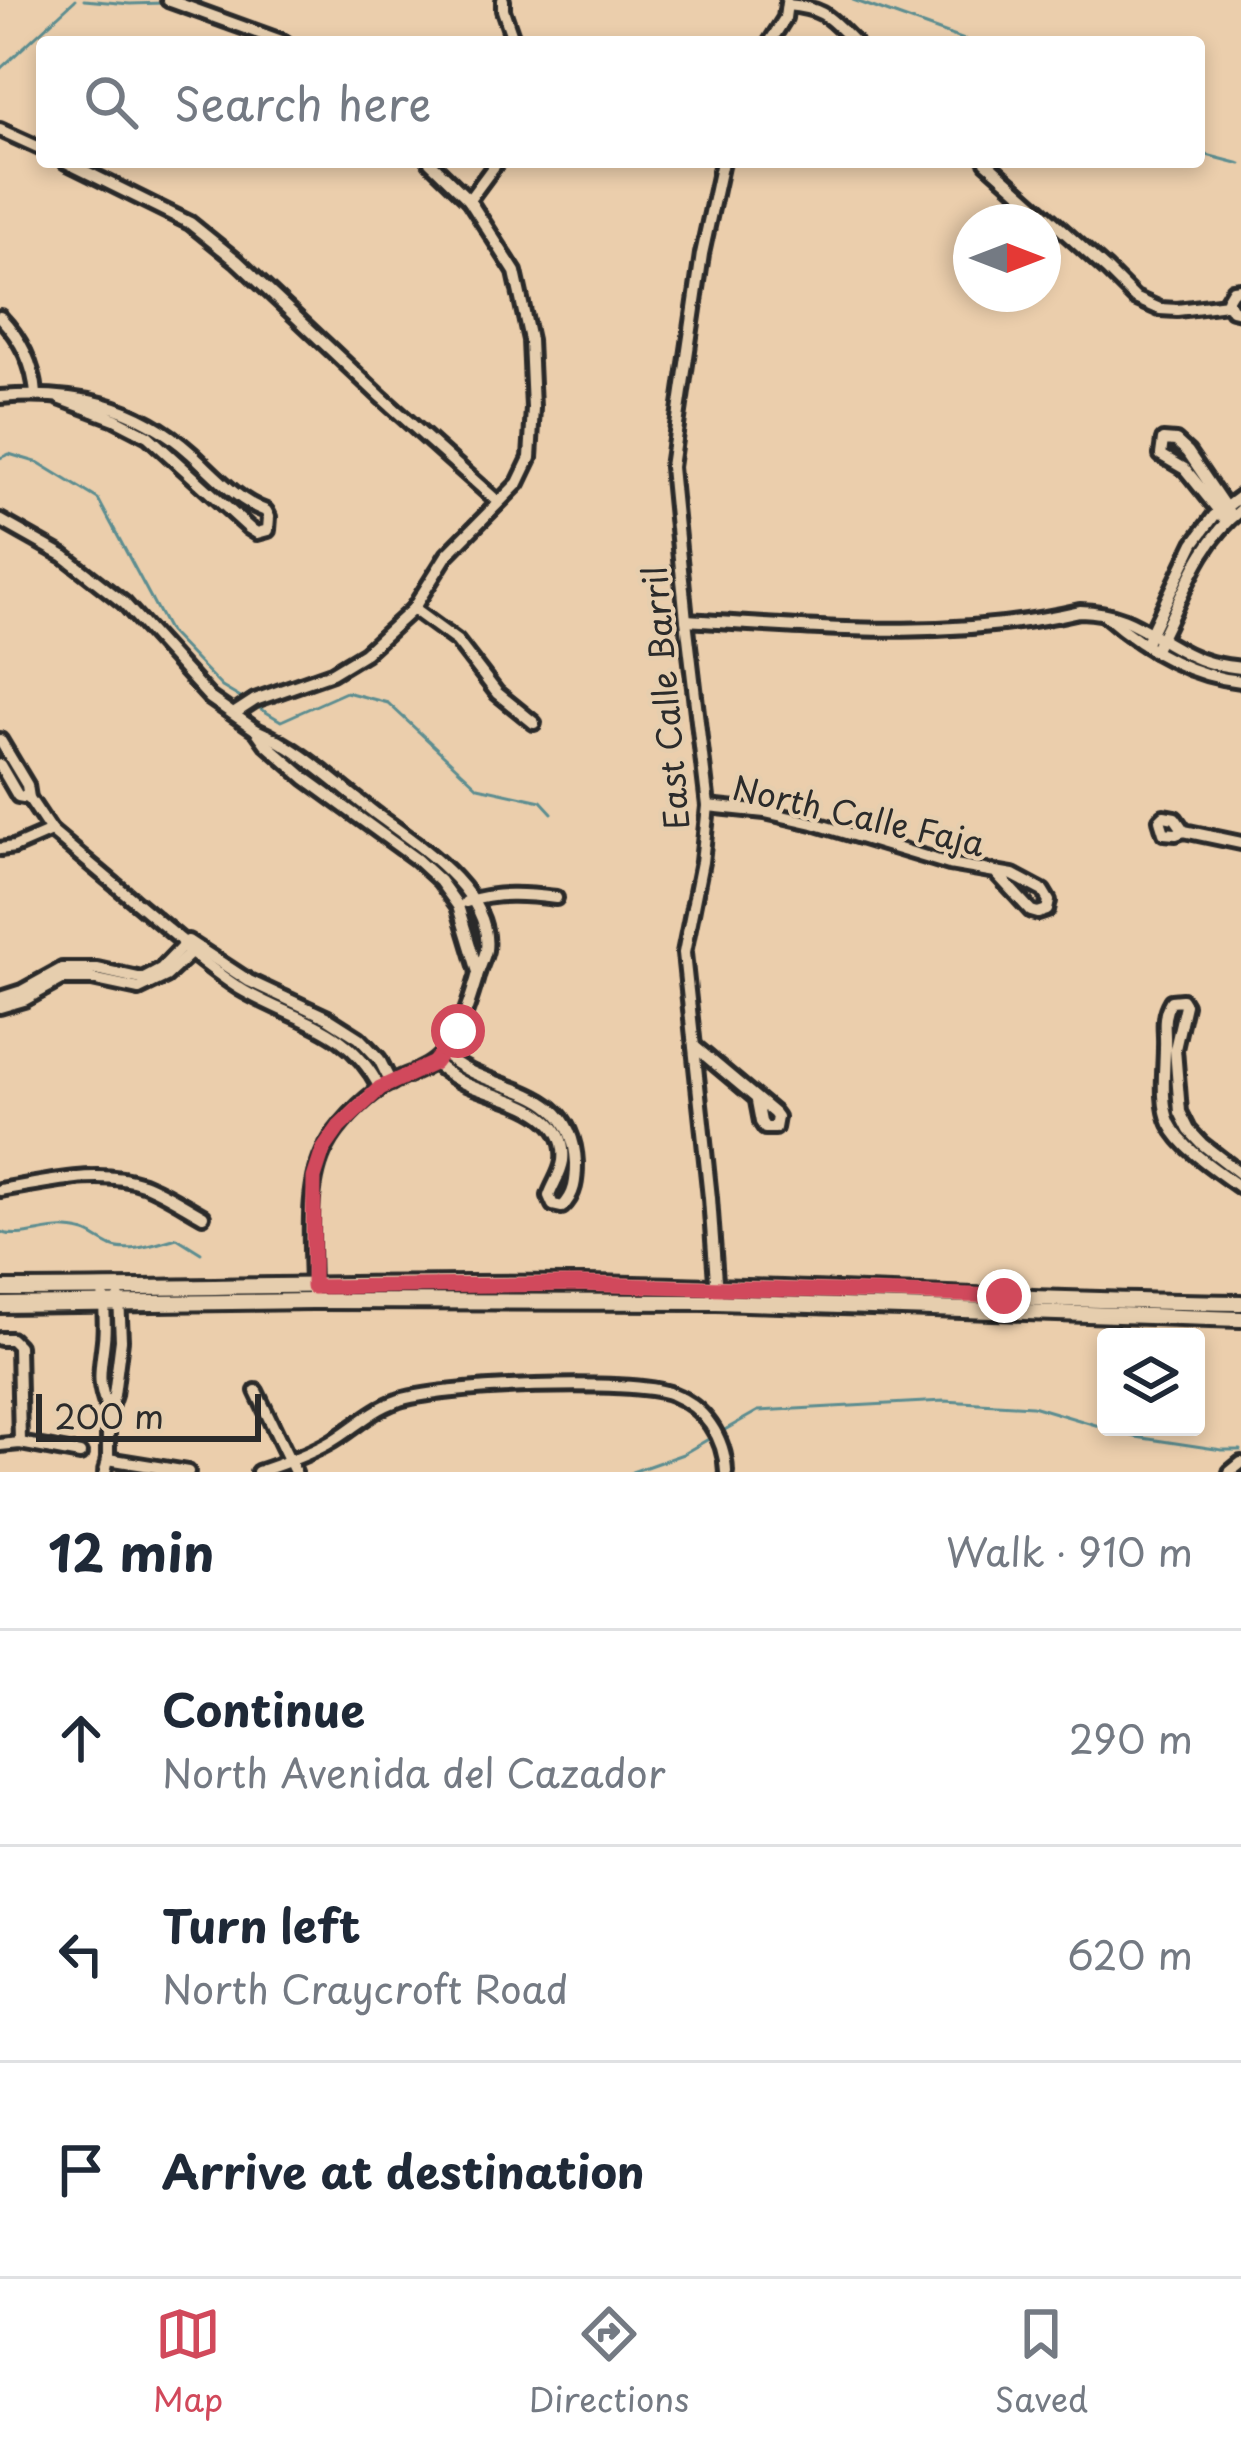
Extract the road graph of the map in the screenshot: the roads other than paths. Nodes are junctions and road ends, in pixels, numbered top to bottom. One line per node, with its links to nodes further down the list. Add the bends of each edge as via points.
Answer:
1 (168, 0): 4 (street)
2 (503, 0): 5 (street)
3 (787, 3): 6 (street); 7 (street, via 829,16)
4 (267, 36)
5 (512, 36)
6 (774, 36)
7 (848, 36)
8 (0, 130): 9 (street)
9 (36, 146)
10 (78, 168): 24 (street, via 190,223)
11 (436, 168): 15 (street)
12 (493, 168): 15 (street)
13 (721, 168): 29 (street, East Calle Barril, via 671,467)
14 (993, 168): 17 (street, via 1135,298 1160,309)
15 (470, 200): 24 (street, via 515,272 530,340 530,458)
16 (1241, 289): 17 (street)
17 (1227, 304): 18 (street)
18 (1241, 312)
19 (0, 317): 20 (street, via 31,367)
20 (36, 394): 21 (street); 22 (street)
21 (0, 397)
22 (59, 398): 22 (street, via 148,436 249,527 268,530 266,511 155,424 88,399)
23 (1241, 496): 25 (street)
24 (498, 502): 27 (street, via 447,555)
25 (1229, 514): 25 (street, via 1161,454 1163,440 1188,452); 30 (street)
26 (0, 520): 34 (street, via 120,599 209,698)
27 (413, 609): 34 (street, via 332,673); 35 (street, via 457,641 497,693)
28 (1102, 613): 29 (street, via 929,631); 30 (street); 31 (street)
29 (686, 620): 40 (street, East Calle Barril)
30 (1156, 635): 31 (street); 32 (street, via 1192,657)
31 (1149, 648): 33 (street, via 1187,669)
32 (1241, 668)
33 (1241, 681)
34 (235, 713): 36 (street)
35 (534, 723)
36 (256, 730): 47 (street, via 423,847); 48 (street, via 306,779 416,859)
37 (0, 740): 39 (street)
38 (0, 765): 39 (street, via 18,796)
39 (29, 798): 42 (street)
40 (708, 806): 45 (street, North Calle Faja, via 764,812); 53 (street, East Calle Barril, via 684,953)
41 (1184, 830): 43 (street)
42 (51, 831): 44 (street); 49 (street)
43 (1241, 843)
44 (0, 849)
45 (997, 874): 45 (street, North Calle Faja, via 1031,911 1047,910 1038,886)
46 (556, 898): 47 (street)
47 (472, 900): 48 (street); 50 (street, via 486,949)
48 (458, 906): 50 (street)
49 (188, 946): 51 (street, via 142,979 62,969); 52 (street, via 166,976 140,989 62,979); 56 (street, via 359,1038 379,1059)
50 (478, 972): 54 (street)
51 (0, 998)
52 (0, 1007)
53 (694, 1046): 57 (street); 64 (street, East Calle Barril)
54 (443, 1053): 55 (street); 55 (street, via 475,1075 548,1102 560,1117 575,1156 573,1192 562,1207 549,1196 560,1174 561,1140 544,1116)
55 (434, 1063): 56 (street)
56 (386, 1085): 63 (street, via 323,1150 314,1178)
57 (757, 1100)
58 (1241, 1174): 59 (street, via 1202,1144 1180,1112 1174,1049 1185,1011 1182,1000 1171,1001 1163,1019 1169,1124)
59 (1241, 1188)
60 (0, 1190): 61 (street, via 95,1176 137,1182)
61 (203, 1216)
62 (0, 1289): 65 (main road)
63 (312, 1294): 64 (main road, via 579,1284); 65 (main road)
64 (717, 1294): 66 (main road); 68 (main road)
65 (111, 1297): 67 (main road); 75 (street, via 99,1361)
66 (1241, 1303)
67 (0, 1305)
68 (1241, 1319)
69 (0, 1339): 71 (street, via 18,1346)
70 (256, 1391): 76 (street)
71 (20, 1443): 72 (street); 73 (street)
72 (0, 1445)
73 (80, 1454)
74 (1241, 1463): 80 (street)
75 (106, 1466): 77 (street)
76 (292, 1467): 78 (street); 79 (street, via 360,1419 436,1391 628,1387 691,1403 715,1428)
77 (188, 1472)
78 (258, 1472)
79 (726, 1472)
80 (1230, 1472)

